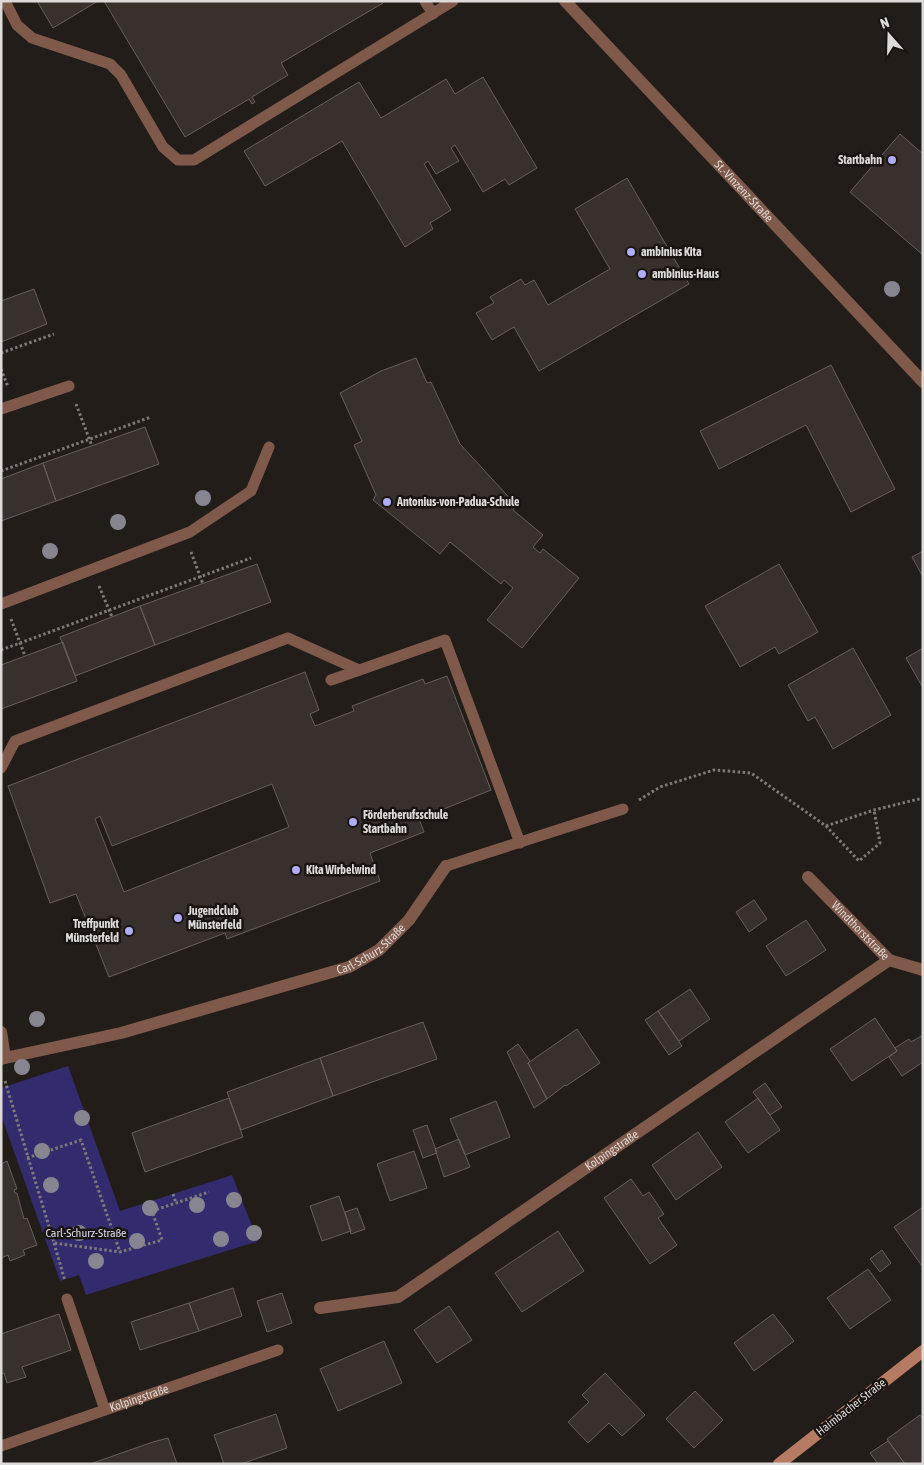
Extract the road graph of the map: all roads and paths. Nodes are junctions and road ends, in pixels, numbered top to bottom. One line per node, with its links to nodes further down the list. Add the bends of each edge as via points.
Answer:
1 (5, 1): 5 (lane, via 17,25 32,38 110,64 121,75 163,147 178,160 194,160)
2 (425, 1): 5 (lane)
3 (452, 1): 5 (lane)
4 (565, 1): 8 (street, St.-Vinzenz-Straße)
5 (432, 14)
6 (54, 334): 7 (path)
7 (1, 353)
8 (923, 382)
9 (69, 386): 10 (lane); 12 (path)
10 (1, 409)
11 (151, 418): 12 (path)
12 (89, 440): 13 (path); 15 (path)
13 (92, 446)
14 (269, 447): 16 (lane, via 251,491)
15 (1, 471)
16 (184, 535): 18 (lane); 19 (path)
17 (251, 558): 19 (path)
18 (92, 569): 21 (lane); 22 (path)
19 (200, 576): 20 (path); 22 (path)
20 (203, 584)
21 (3, 603): 24 (path)
22 (109, 610): 23 (path); 24 (path)
23 (112, 618)
24 (20, 643): 25 (path); 26 (path)
25 (1, 650)
26 (25, 656)
27 (359, 670): 28 (lane); 29 (lane, via 288,638 15,741); 34 (lane, via 445,640)
28 (331, 680)
29 (1, 768)
30 (923, 798): 32 (path)
31 (623, 809): 33 (path, via 660,787 714,770 750,773); 34 (lane)
32 (874, 810): 33 (path); 33 (path, via 880,843 859,861)
33 (826, 826)
34 (520, 843): 35 (lane)
35 (446, 866): 40 (street, Carl-Schurz-Straße, via 409,920 379,950 349,967 121,1033)
36 (808, 877): 37 (street, Windthorststraße)
37 (889, 960): 38 (street, Windthorststraße); 50 (street, Kolpingstraße, via 398,1297)
38 (923, 970)
39 (1, 1032): 40 (street, Carl-Schurz-Straße)
40 (3, 1058)
41 (5, 1081): 42 (path)
42 (27, 1158): 46 (path); 47 (path, via 81,1140)
43 (209, 1192): 45 (path)
44 (173, 1194): 45 (path)
45 (176, 1203): 47 (path, via 152,1211 162,1240)
46 (54, 1243): 47 (path); 48 (path)
47 (120, 1252)
48 (64, 1280)
49 (67, 1299): 53 (lane)
50 (320, 1308)
51 (278, 1350): 53 (lane, Kolpingstraße)
52 (922, 1352): 55 (main road, Haimbacher Straße)
53 (105, 1410): 54 (lane, Kolpingstraße)
54 (1, 1446)
55 (780, 1464)

